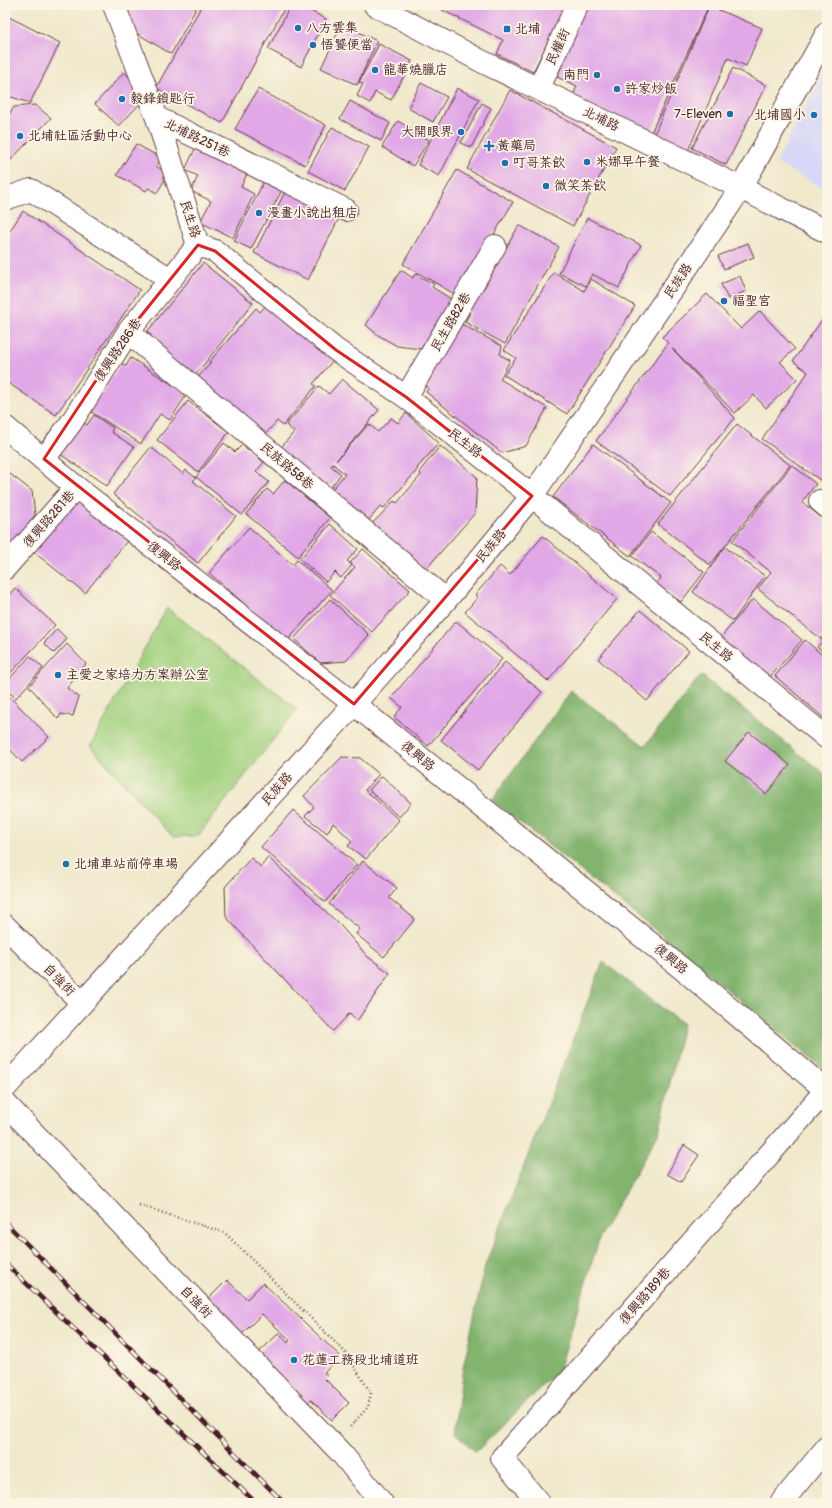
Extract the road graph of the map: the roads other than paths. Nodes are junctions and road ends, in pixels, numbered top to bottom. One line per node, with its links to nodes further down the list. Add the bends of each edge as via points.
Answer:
1 (114, 5): 6 (street, 北埔路251巷)
2 (375, 5): 5 (street, 北埔路, via 483,62)
3 (577, 5): 5 (street, 民權街)
4 (827, 33): 7 (street, 民族路)
5 (539, 88): 7 (street, 北埔路)
6 (157, 118): 9 (street, 北埔路251巷); 11 (street, 民生路)
7 (741, 188): 10 (street, 北埔路); 19 (street, 民族路)
8 (5, 199): 13 (street, via 32,190)
9 (346, 210)
10 (827, 232)
11 (198, 245): 13 (street, 復興路286巷); 15 (street, 民生路, via 215,251 336,350)
12 (495, 246): 15 (street, 民生路82巷)
13 (170, 279): 14 (street, 復興路286巷)
14 (128, 332): 17 (street, 復興路286巷, via 71,422); 21 (street, 民族路58巷)
15 (406, 397): 19 (street, 民生路)
16 (5, 428): 17 (street, 復興路)
17 (44, 459): 18 (street, 復興路)
18 (76, 487): 20 (street, 復興路281巷); 22 (street, 復興路)
19 (532, 496): 21 (street, 民族路); 23 (street, 民生路)
20 (5, 568)
21 (446, 600): 22 (street, 民族路)
22 (354, 704): 25 (street, 民族路); 27 (street, 復興路, via 691,976)
23 (827, 738)
24 (5, 926): 25 (street, 自強街)
25 (82, 1003): 26 (street, 自強街)
26 (5, 1088)
27 (827, 1090): 31 (street, 復興路189巷, via 502,1458)
28 (5, 1103): 30 (street, 自強街, via 334,1446)
29 (827, 1446): 32 (street)
30 (382, 1503)
31 (539, 1503)
32 (781, 1503)

